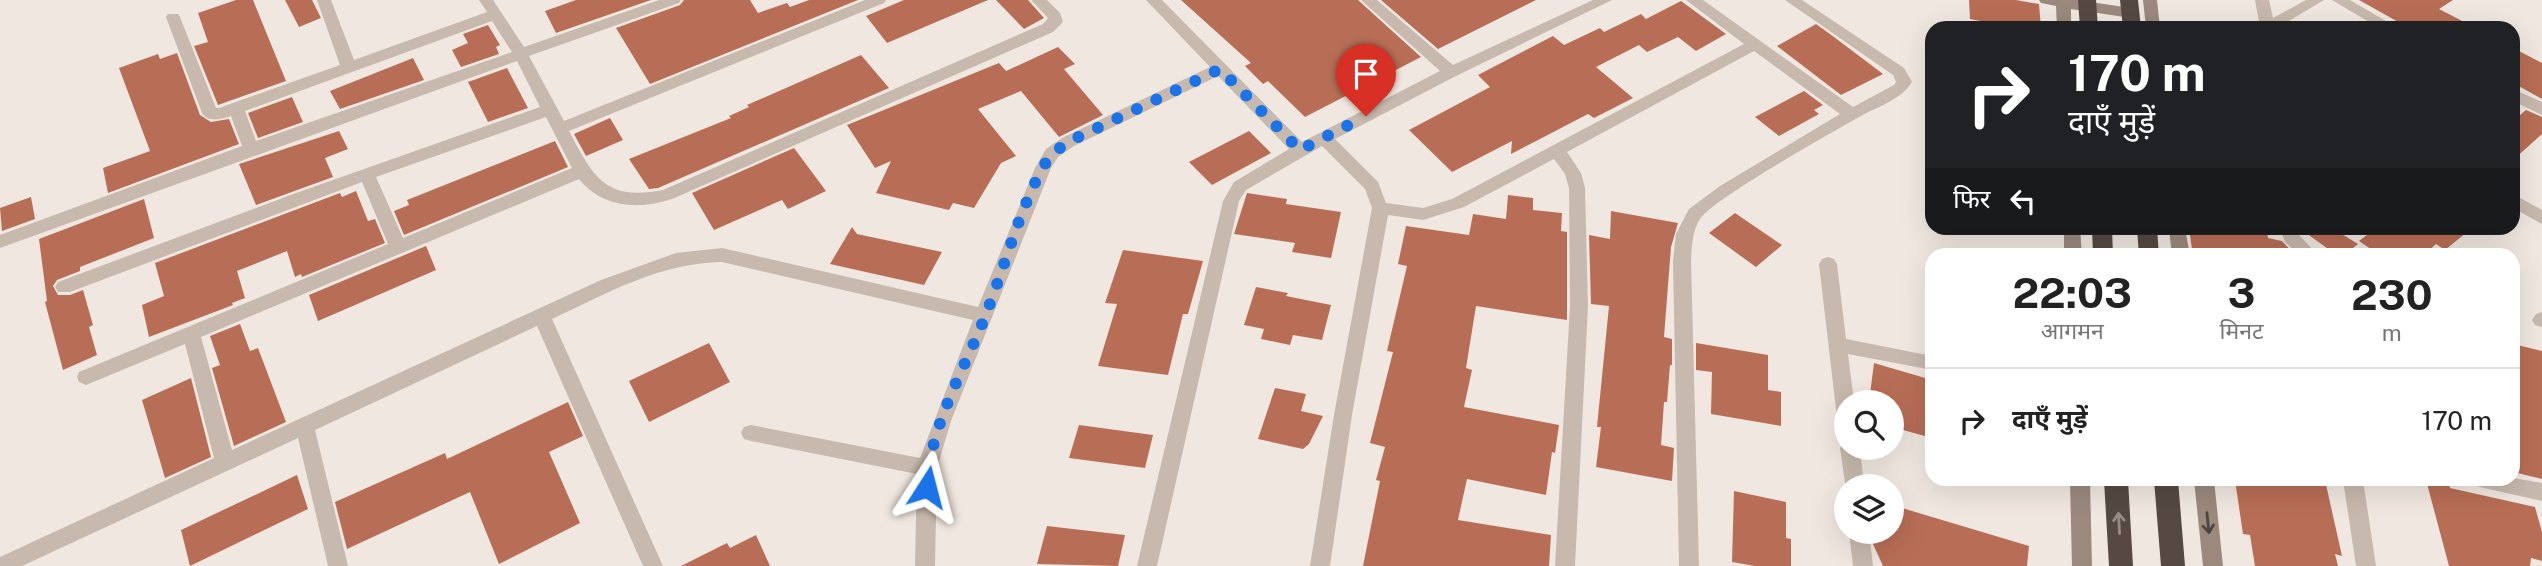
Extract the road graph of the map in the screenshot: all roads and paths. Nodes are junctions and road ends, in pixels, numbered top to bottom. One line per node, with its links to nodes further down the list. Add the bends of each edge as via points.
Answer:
1 (324, 0): 32 (street)
2 (486, 0): 21 (street)
3 (621, 0): 22 (street)
4 (674, 0): 22 (street)
5 (877, 0): 40 (street)
6 (1038, 0): 45 (street, via 1055,16 1056,22 1048,28 666,195 639,201 617,198 600,192)
7 (1153, 0): 33 (street)
8 (1368, 0): 34 (street)
9 (1605, 0): 19 (street)
10 (1693, 0): 30 (street)
11 (1792, 0): 39 (street, via 1899,72 1904,82 1899,89)
12 (2046, 0): 17 (street)
13 (2150, 0): 26 (street)
14 (2262, 0): 27 (street)
15 (2318, 0): 28 (street)
16 (2339, 0): 29 (street)
17 (2063, 2): 18 (street); 24 (street)
18 (2087, 3): 20 (street); 25 (highway)
19 (1584, 4): 34 (street)
20 (2131, 14)
21 (494, 15): 31 (street); 32 (street)
22 (629, 15): 31 (street)
23 (173, 17): 36 (street, via 210,113)
24 (2064, 21)
25 (2089, 21)
26 (2152, 21)
27 (2266, 21)
28 (2280, 21)
29 (2378, 21)
30 (1754, 45): 39 (street); 44 (street)
31 (520, 53): 38 (street); 42 (street)
32 (348, 68): 36 (street)
33 (1220, 69): 43 (street); 55 (street, via 1052,153 1031,192)
34 (1451, 72): 41 (street)
35 (2520, 98): 37 (street)
36 (236, 108): 42 (street)
37 (2542, 109)
38 (548, 110): 40 (street); 46 (street)
39 (1852, 114): 80 (street, via 1726,190 1695,213 1685,234)
40 (559, 129): 45 (street)
41 (1324, 138): 43 (street); 48 (street, via 1372,186)
42 (251, 149): 50 (street)
43 (1300, 150): 77 (street, via 1240,187 1231,201)
44 (1557, 150): 48 (street, via 1441,210 1408,214); 79 (street, via 1577,188 1580,306)
45 (582, 171): 51 (street)
46 (368, 174): 51 (street); 53 (street)
47 (2520, 204): 49 (street)
48 (1380, 208): 78 (street)
49 (2542, 218)
50 (0, 242)
51 (397, 248): 56 (street)
52 (1828, 264): 57 (street)
53 (64, 287)
54 (542, 316): 55 (street, via 661,263 702,254); 61 (street); 75 (street)
55 (985, 316): 64 (street)
56 (191, 333): 59 (street); 63 (street)
57 (1838, 345): 58 (street); 60 (street)
58 (1925, 362)
59 (86, 377)
60 (1843, 390)
61 (304, 425): 63 (street); 74 (street)
62 (751, 433): 64 (street)
63 (225, 462): 73 (street)
64 (928, 468): 76 (street)
65 (2080, 486): 82 (street)
66 (2116, 486): 83 (highway, one-way to 66)
67 (2166, 486): 84 (highway)
68 (2205, 486): 85 (street, one-way to 85)
69 (2354, 486): 86 (street)
70 (2520, 486): 71 (street)
71 (2542, 492)
72 (1860, 544): 81 (street)
73 (1, 566)
74 (338, 566)
75 (653, 566)
76 (925, 566)
77 (1147, 566)
78 (1320, 566)
79 (1565, 566)
80 (1689, 566)
81 (1863, 566)
82 (2082, 566)
83 (2121, 566)
84 (2173, 566)
85 (2213, 566)
86 (2366, 566)

